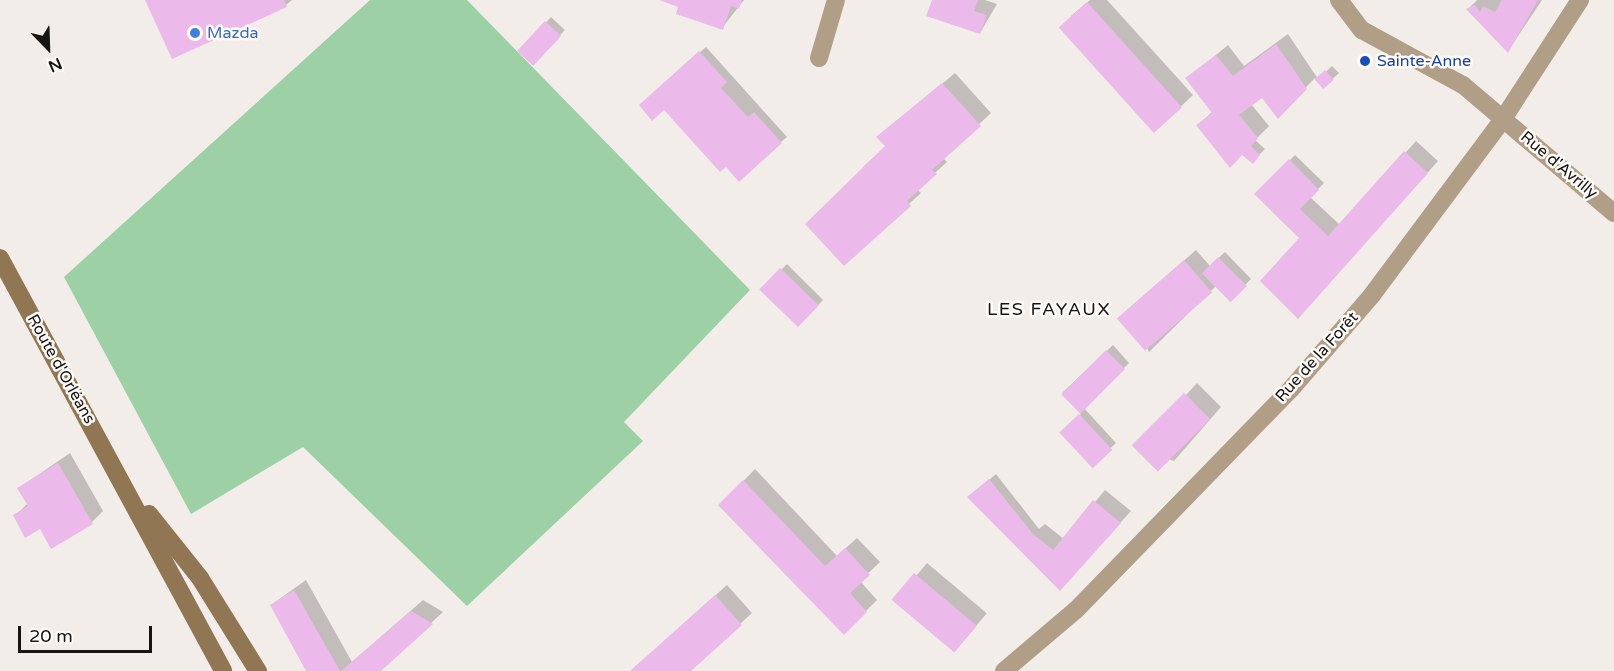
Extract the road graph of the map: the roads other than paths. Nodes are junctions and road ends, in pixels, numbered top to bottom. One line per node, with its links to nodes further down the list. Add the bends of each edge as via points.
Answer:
1 (836, 0): 4 (street)
2 (1339, 0): 5 (street, Rue d'Avrilly, via 1362,30 1463,85)
3 (1580, 0): 5 (street, Rue de la Forêt)
4 (819, 58)
5 (1503, 119): 6 (street, Rue d'Avrilly); 11 (street, Rue de la Forêt, via 1372,295 1291,389 1076,610)
6 (1614, 213)
7 (0, 258): 8 (main road, Route d'Orléans)
8 (121, 480): 9 (main road, Route d'Orléans); 10 (main road, Route d'Orléans, via 200,578)
9 (223, 671)
10 (258, 671)
11 (1004, 671)

